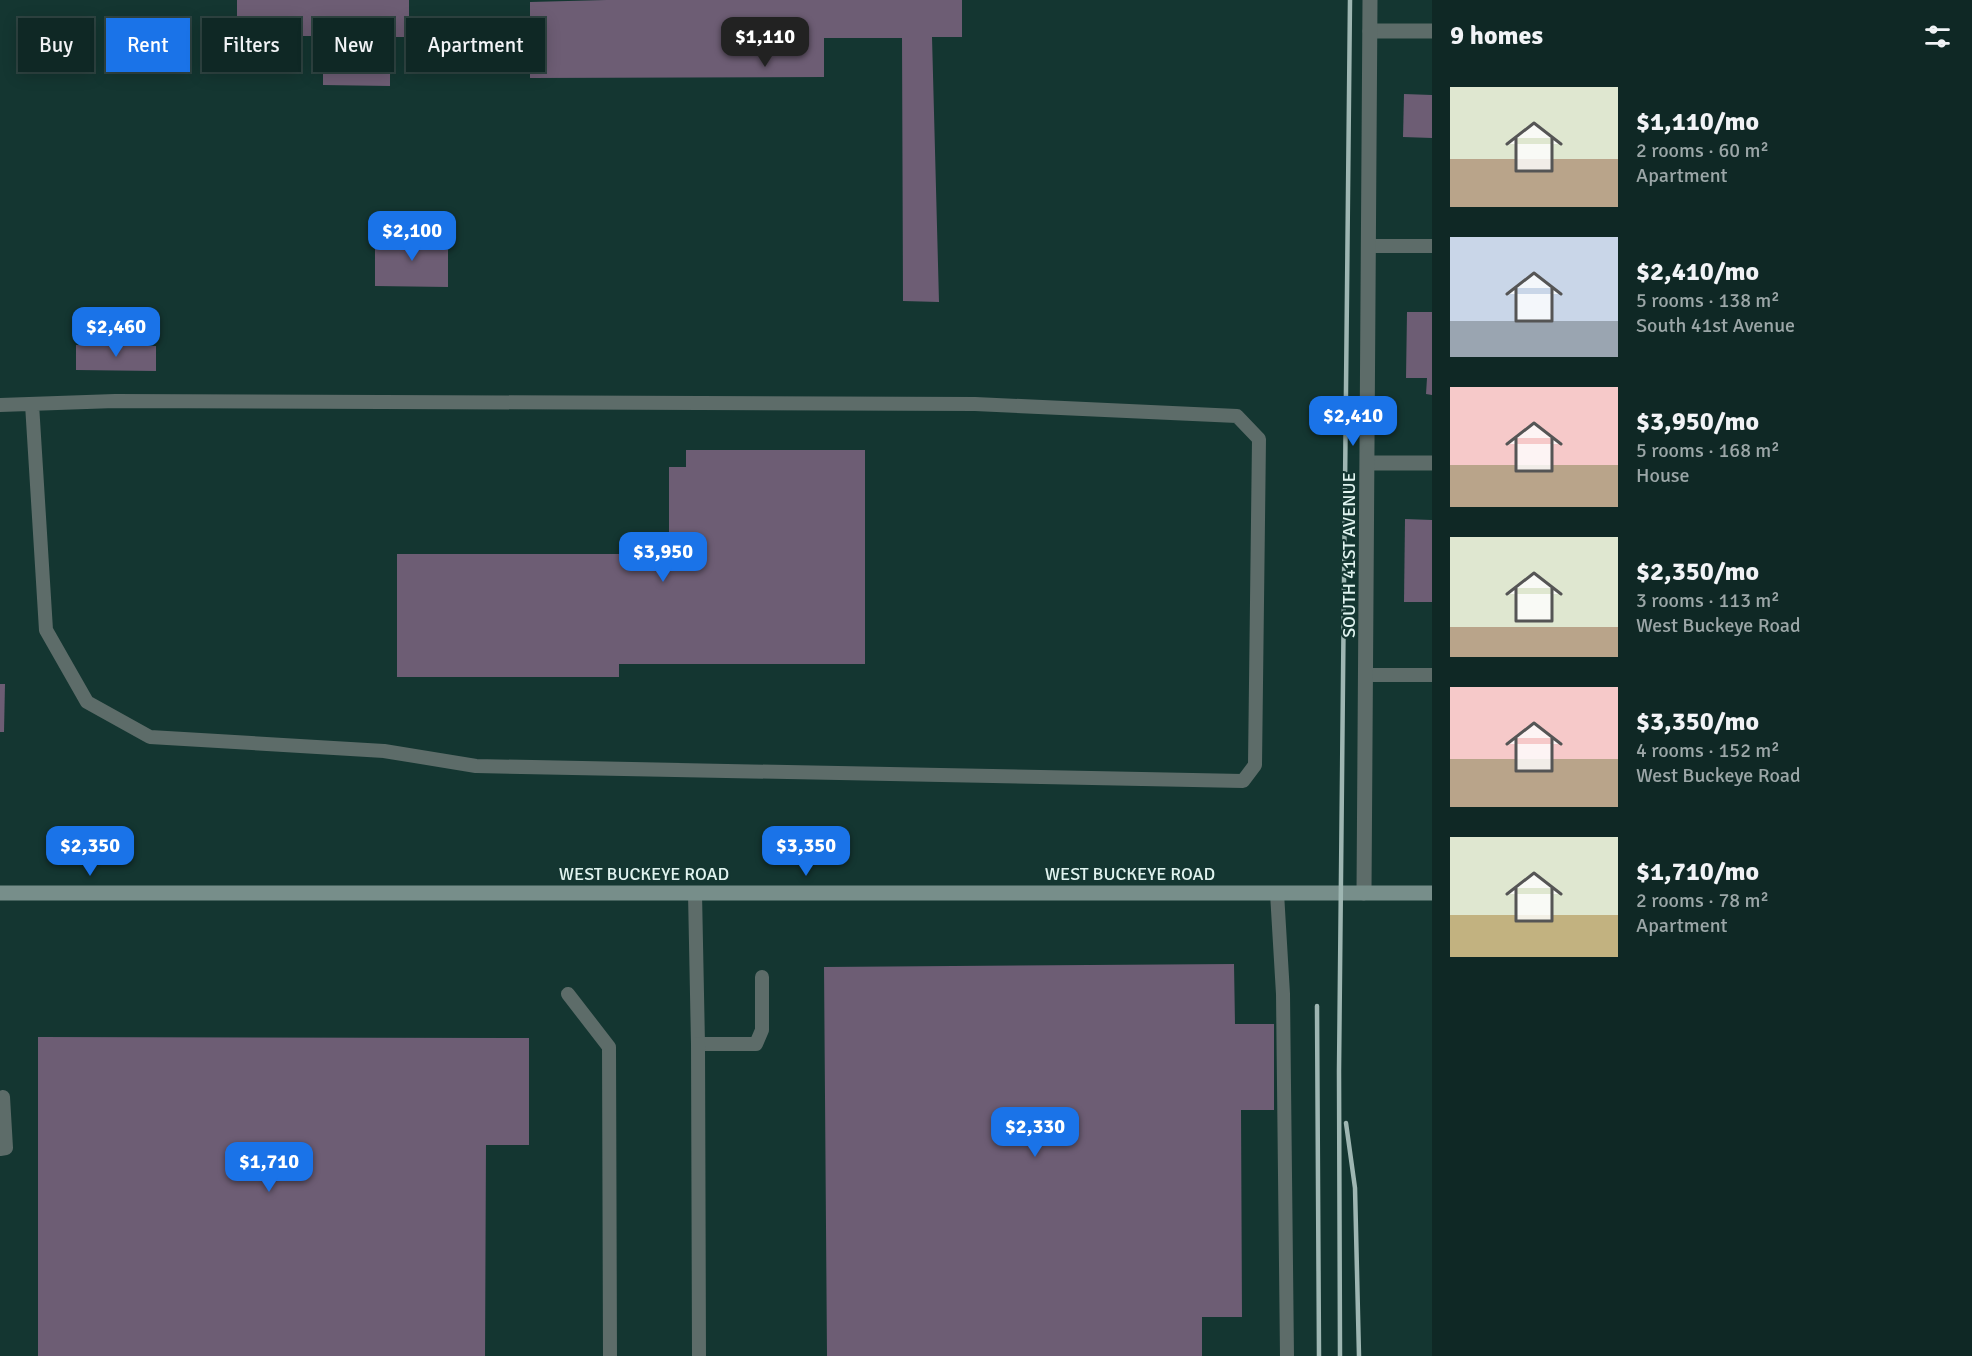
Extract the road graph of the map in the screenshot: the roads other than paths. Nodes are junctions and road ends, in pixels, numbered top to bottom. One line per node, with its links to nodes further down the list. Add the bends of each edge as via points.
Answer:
1 (1370, 0): 2 (street, SOUTH 41ST AVENUE)
2 (1370, 32): 3 (street); 4 (street, SOUTH 41ST AVENUE)
3 (1432, 32)
4 (1370, 246): 5 (lane); 8 (street, SOUTH 41ST AVENUE)
5 (1432, 246)
6 (32, 404): 6 (lane, via 975,404 1237,416 1259,439 1255,765 1243,782 476,766 384,751 150,737 87,702 46,630); 7 (lane)
7 (0, 405)
8 (1369, 463): 9 (street); 10 (street, SOUTH 41ST AVENUE)
9 (1432, 463)
10 (1368, 675): 11 (lane); 16 (street, SOUTH 41ST AVENUE)
11 (1432, 675)
12 (1277, 893): 15 (main road, WEST BUCKEYE ROAD); 16 (main road, WEST BUCKEYE ROAD); 24 (lane, via 1283,994)
13 (1432, 893): 16 (main road, WEST BUCKEYE ROAD)
14 (0, 894): 15 (main road, WEST BUCKEYE ROAD)
15 (695, 894): 19 (lane)
16 (1364, 894)
17 (762, 977): 19 (lane, via 762,1030 756,1044)
18 (568, 994): 22 (lane, via 609,1047)
19 (698, 1044): 23 (lane)
20 (3, 1098): 21 (lane, via 6,1148)
21 (0, 1149)
22 (610, 1356)
23 (699, 1356)
24 (1287, 1356)

